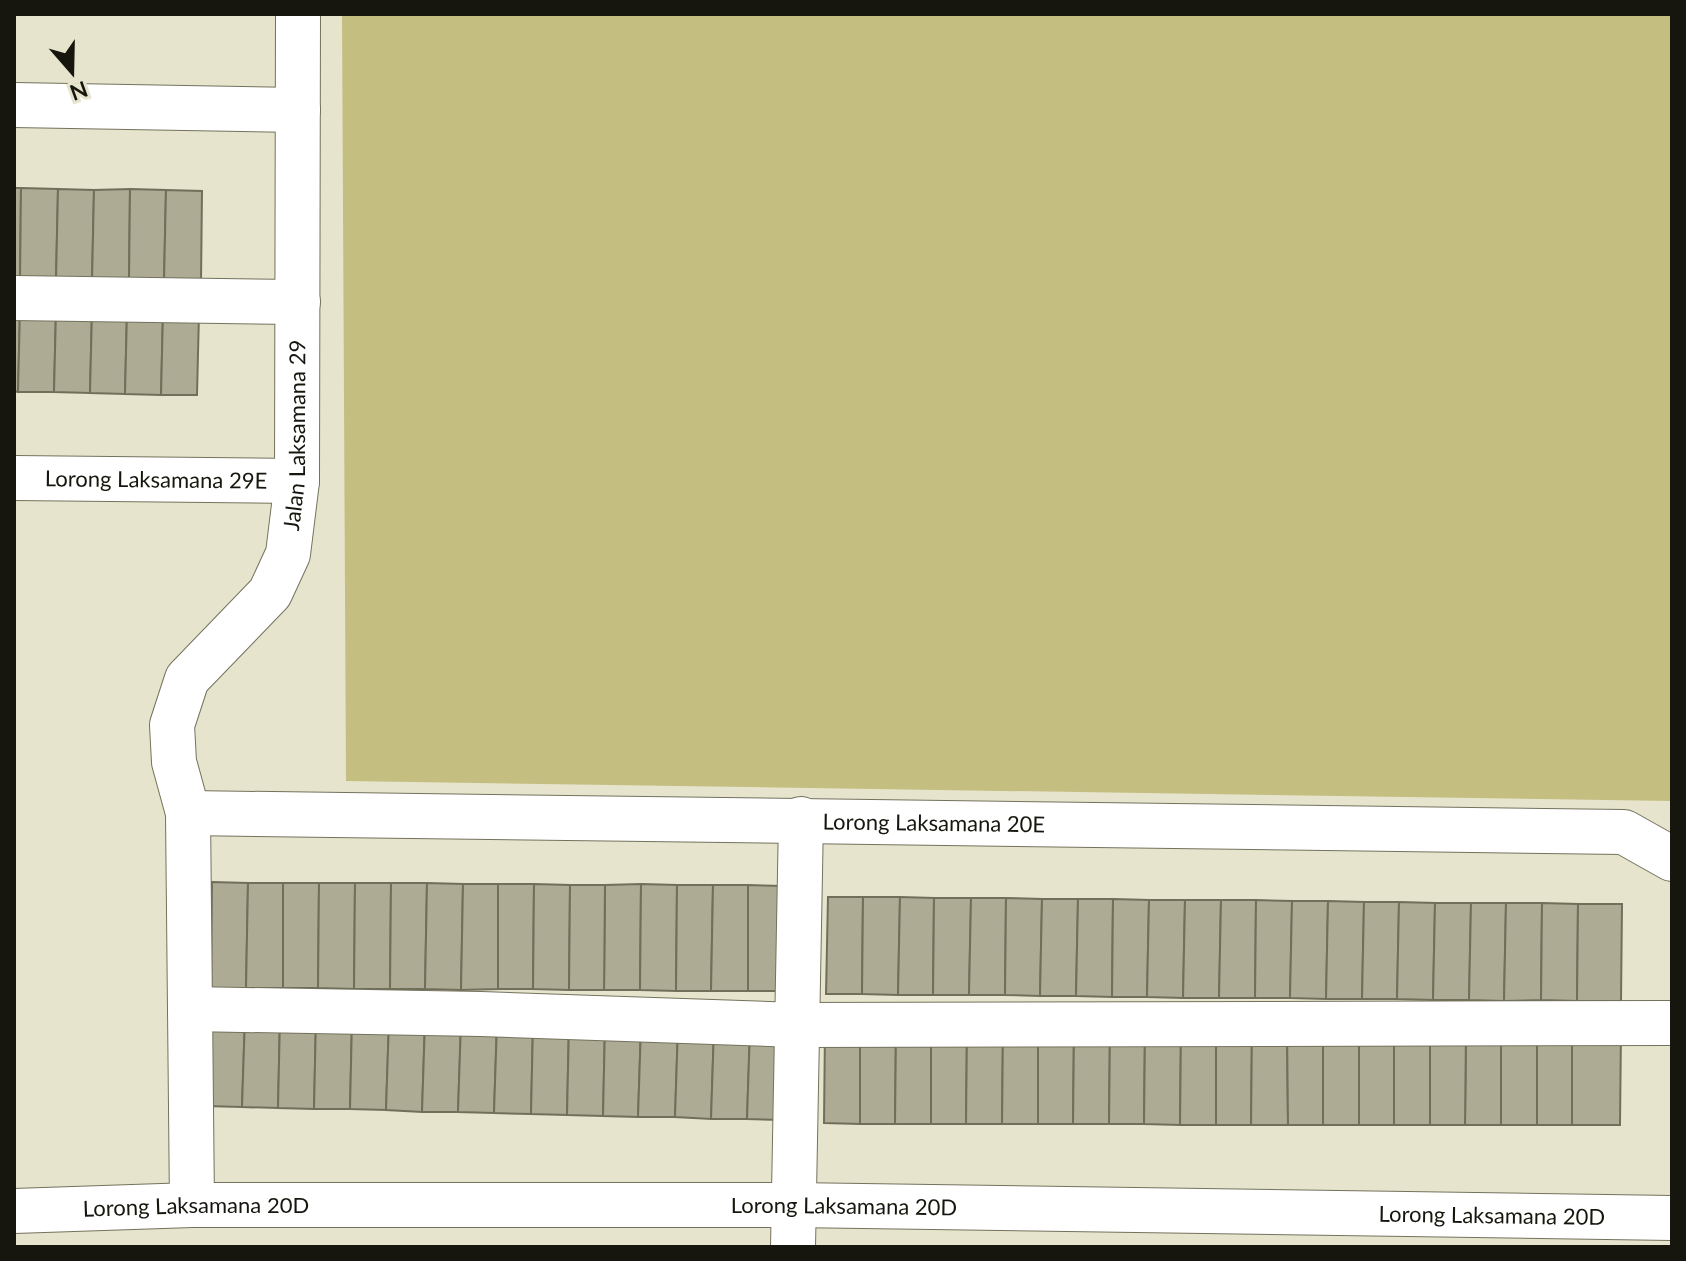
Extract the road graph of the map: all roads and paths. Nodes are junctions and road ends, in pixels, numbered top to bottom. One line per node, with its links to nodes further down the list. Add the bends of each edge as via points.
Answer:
1 (298, 14): 3 (street, Jalan Laksamana 29)
2 (14, 105): 3 (street)
3 (298, 110): 5 (street, Jalan Laksamana 29)
4 (14, 298): 5 (street)
5 (298, 302): 7 (street, Jalan Laksamana 29)
6 (14, 478): 7 (street, Lorong Laksamana 29E)
7 (297, 481): 8 (street, Jalan Laksamana 29, via 288,554 270,593 187,679 172,725 174,762)
8 (188, 813): 9 (street, Lorong Laksamana 20E); 11 (street, Jalan Laksamana 29)
9 (801, 819): 10 (street, Lorong Laksamana 20E, via 1624,832); 13 (street)
10 (1672, 859)
11 (190, 1009): 13 (street); 14 (street, Jalan Laksamana 29)
12 (1672, 1023): 13 (street)
13 (797, 1025): 17 (street)
14 (192, 1205): 15 (street, Lorong Laksamana 20D); 17 (street, Lorong Laksamana 20D)
15 (14, 1211)
16 (1672, 1218): 17 (street, Lorong Laksamana 20D)
17 (793, 1226)

